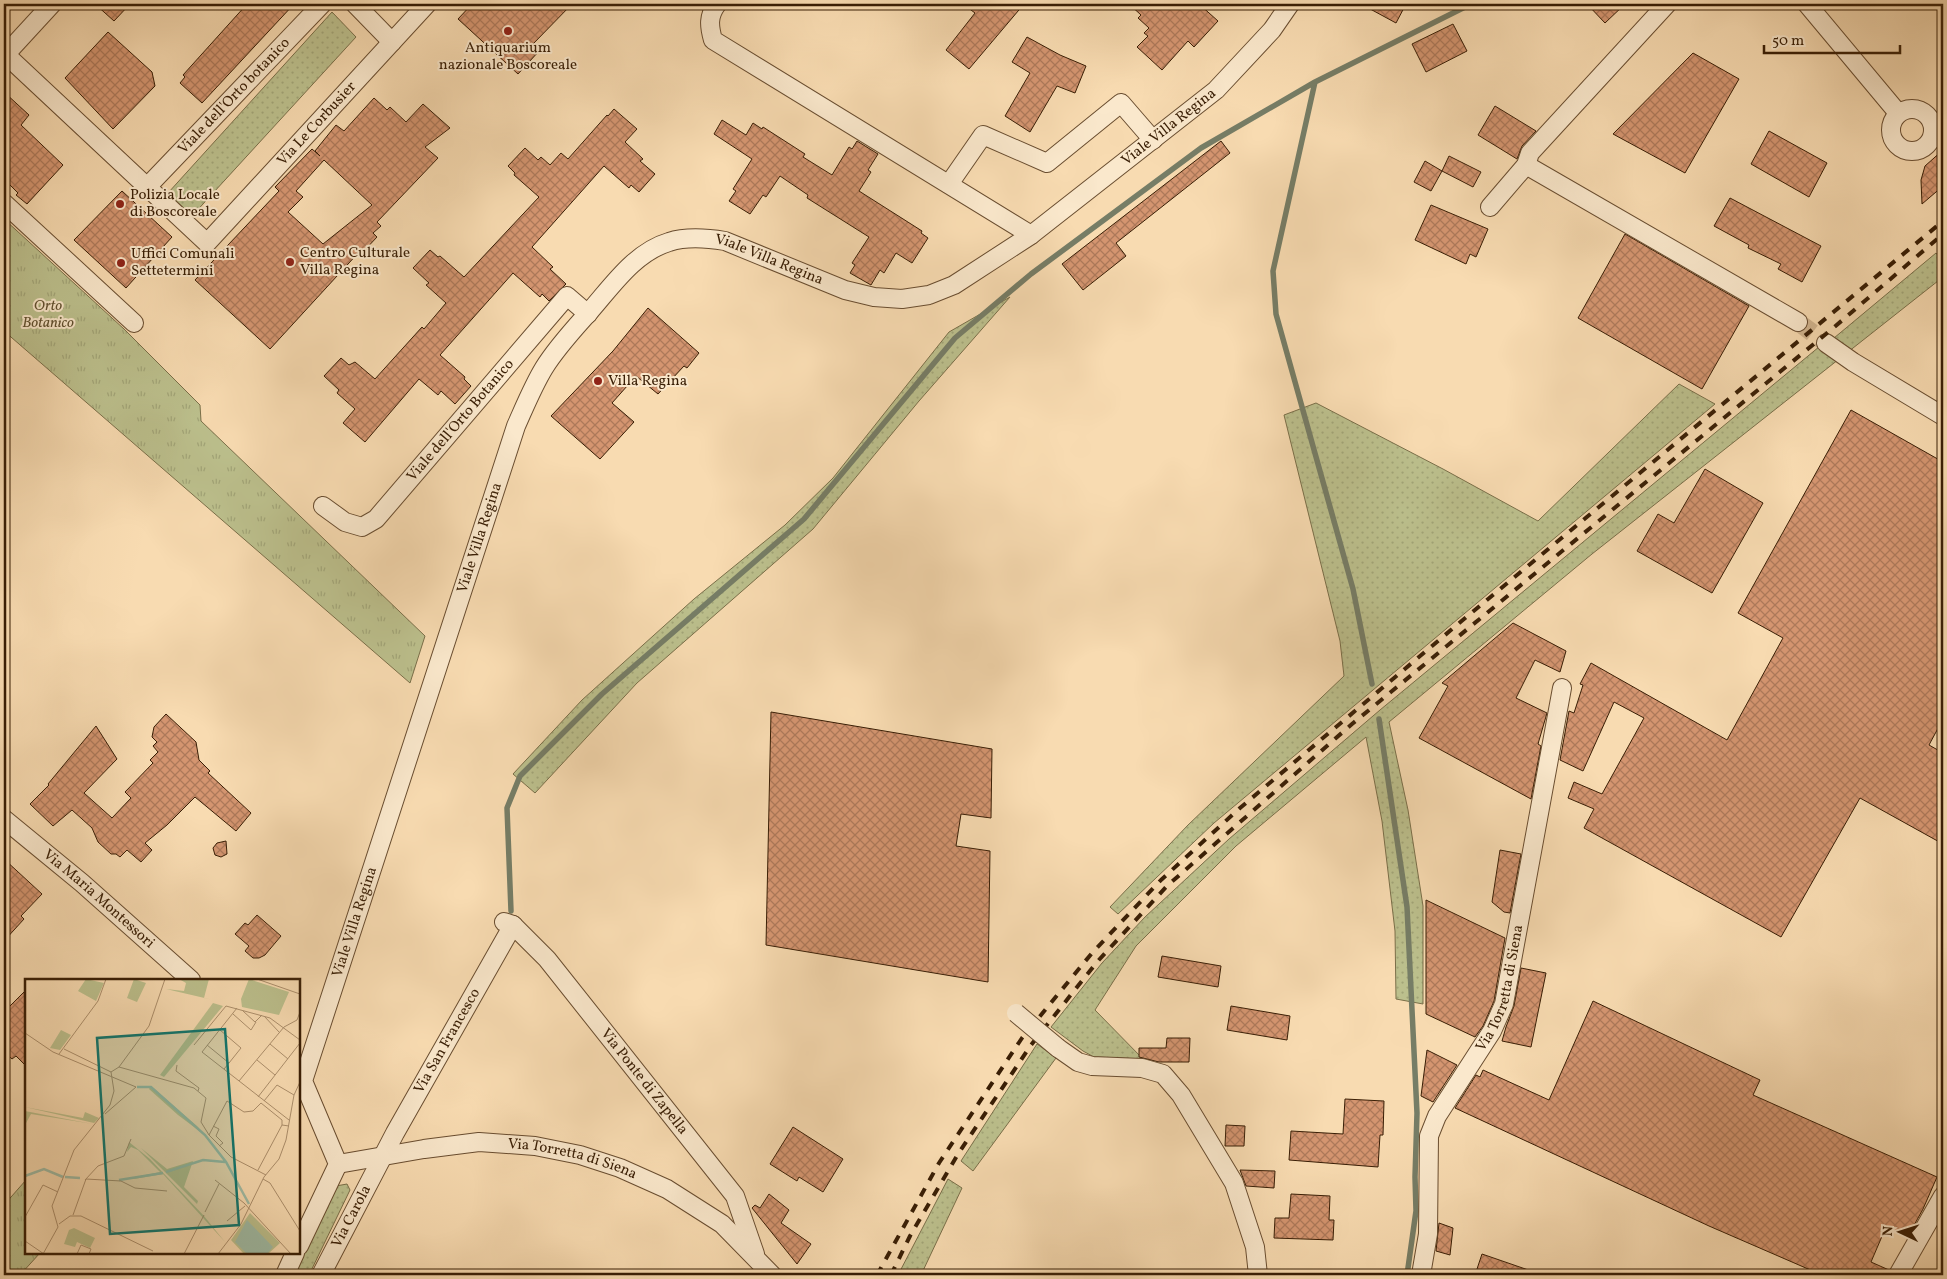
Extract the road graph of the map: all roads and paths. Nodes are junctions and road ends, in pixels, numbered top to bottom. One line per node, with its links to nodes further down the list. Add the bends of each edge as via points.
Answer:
1 (52, 4): 10 (street)
2 (322, 4): 15 (street, Viale dell'Orto botanico)
3 (355, 4): 9 (street)
4 (427, 4): 9 (street, Via Le Corbusier)
5 (717, 4): 14 (street, via 710,16 713,40)
6 (1290, 4): 12 (street, Viale Villa Regina, via 1272,30 1216,90)
7 (1667, 4): 13 (street, via 1530,153)
8 (1807, 4): 11 (street)
9 (392, 42): 15 (street, Via Le Corbusier, via 207,243)
10 (5, 54): 15 (street)
11 (1898, 113)
12 (1153, 140): 14 (street, via 1122,103 1047,163 983,135); 18 (street, Viale Villa Regina)
13 (1526, 165): 17 (street); 20 (street)
14 (949, 184): 18 (street)
15 (147, 186)
16 (4, 203): 21 (street)
17 (1490, 207)
18 (1031, 234): 19 (street, Viale Villa Regina, via 954,285 929,295 902,299 845,290 725,241 707,238 669,242 653,248 634,262)
19 (588, 314): 24 (street, Viale dell'Orto Botanico, via 567,296 376,519 362,526 344,522); 30 (street, Viale Villa Regina, via 544,368 516,426)
20 (1798, 322)
21 (134, 323)
22 (1826, 343): 23 (street)
23 (1943, 416)
24 (324, 506)
25 (1562, 688): 41 (street, Via Torretta di Siena, via 1504,1004 1492,1031 1437,1116 1429,1136 1428,1234)
26 (4, 819): 28 (street, Via Maria Montessori)
27 (508, 924): 31 (street, Via San Francesco); 36 (street, Via Ponte di Zapella, via 547,959 735,1196)
28 (190, 979)
29 (1016, 1013): 40 (street, bridge, via 1078,1062 1092,1066 1142,1068 1163,1074 1181,1094 1234,1183 1255,1247)
30 (301, 1079): 32 (street, Viale Villa Regina)
31 (382, 1157): 32 (street, Via Torretta di Siena); 36 (street, Via Torretta di Siena, via 479,1142 536,1146 580,1155 620,1168 666,1189 722,1224); 38 (street, Via Carola)
32 (338, 1164): 34 (street)
33 (1943, 1196): 42 (street)
34 (300, 1244)
35 (294, 1254): 37 (street)
36 (757, 1260): 39 (street, Via Torretta di Siena)
37 (284, 1275)
38 (321, 1275)
39 (772, 1275)
40 (1258, 1275)
41 (1421, 1275)
42 (1898, 1275)

